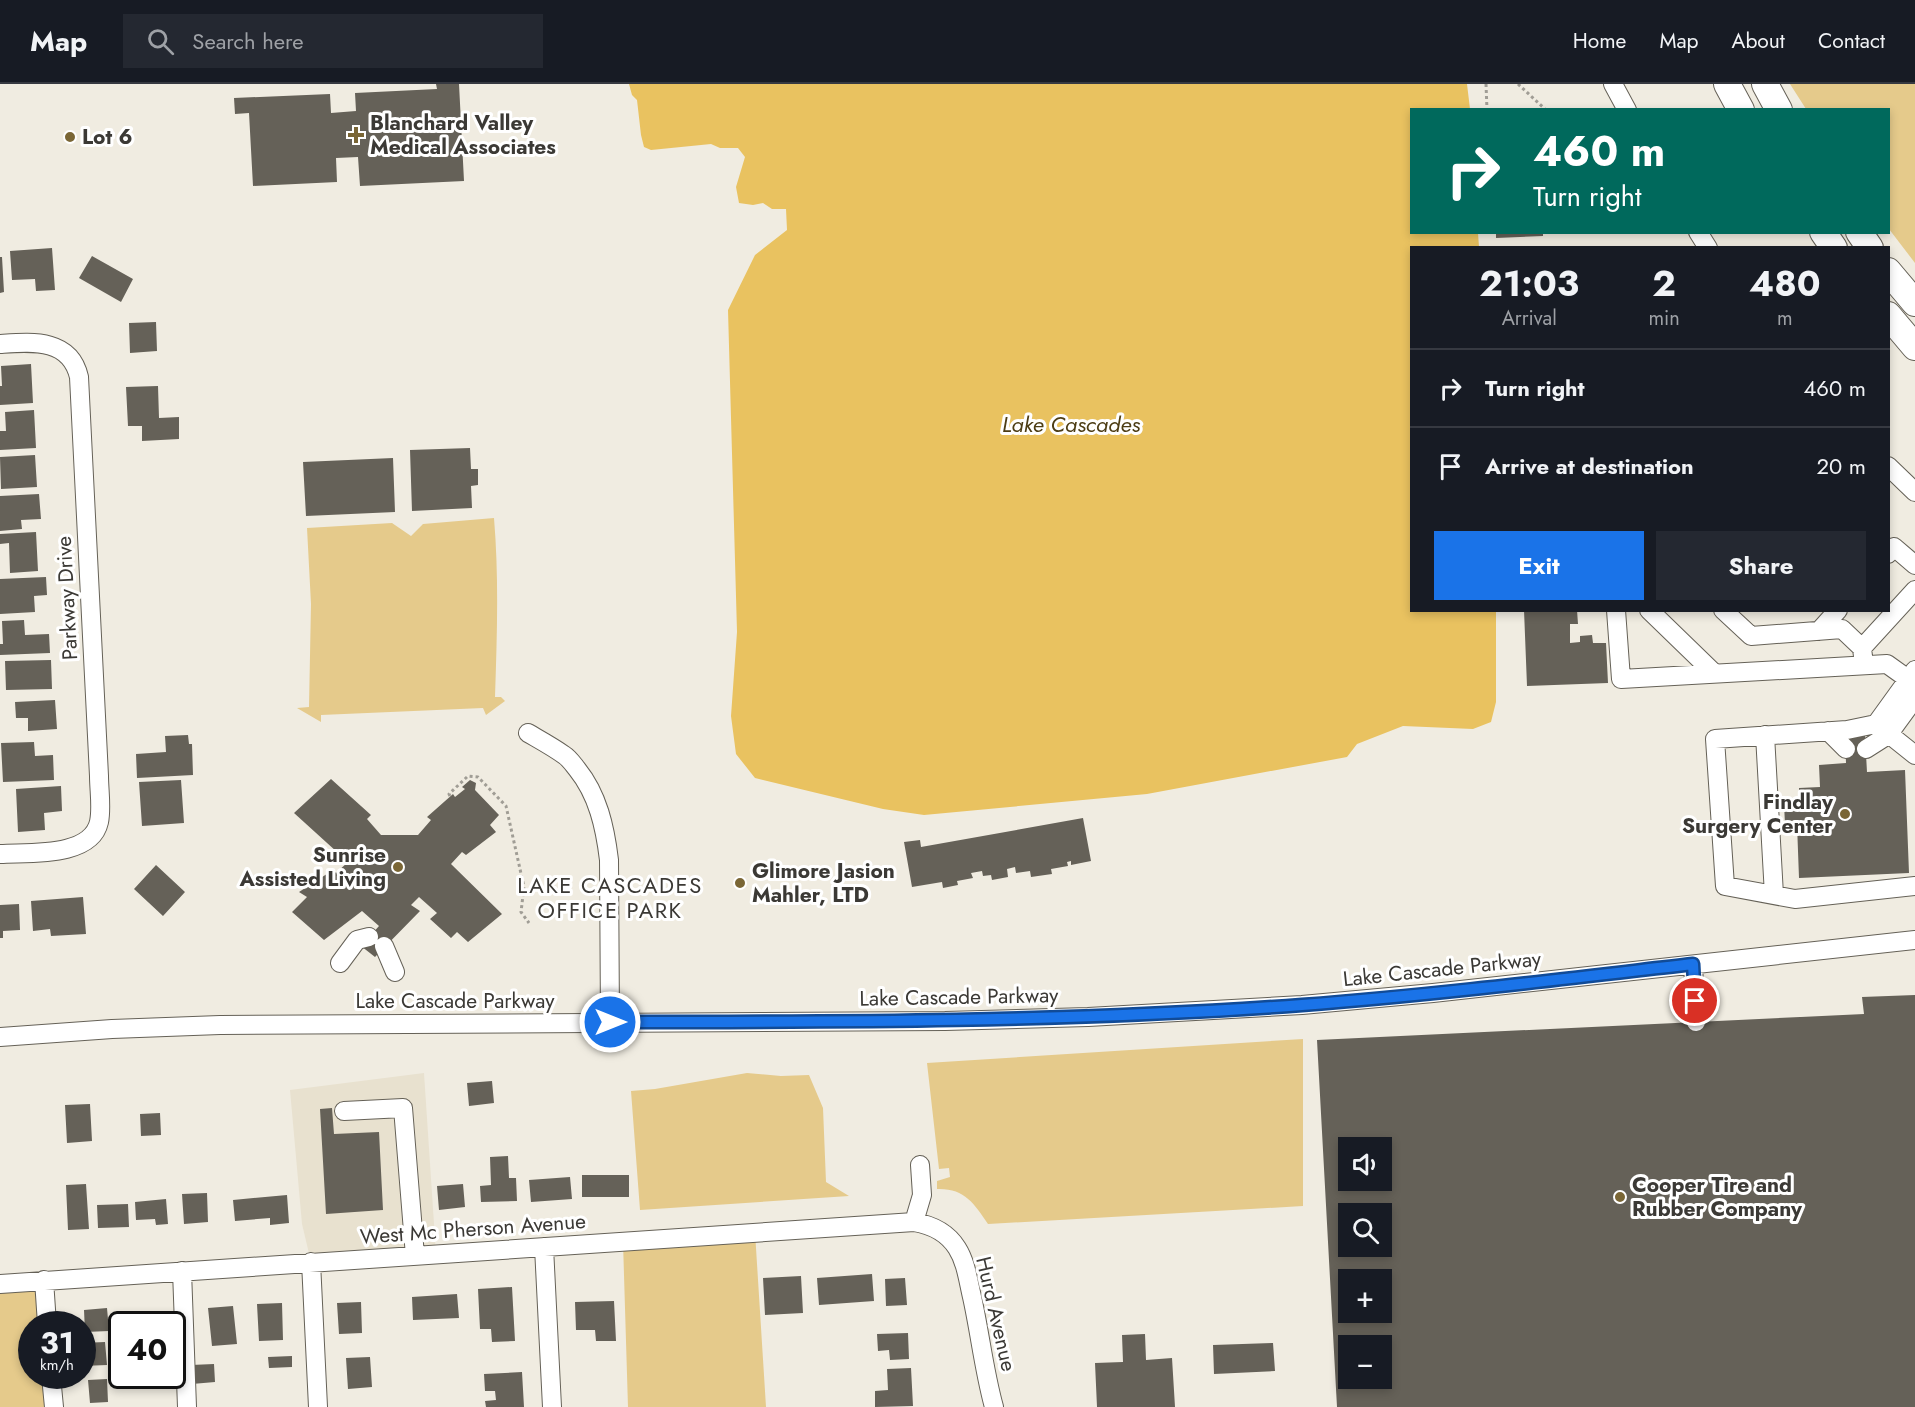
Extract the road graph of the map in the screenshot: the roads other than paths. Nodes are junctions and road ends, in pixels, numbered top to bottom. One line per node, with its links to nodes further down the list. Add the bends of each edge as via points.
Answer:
1 (1613, 84): 4 (street)
2 (1727, 84): 5 (highway)
3 (1765, 84): 6 (highway)
4 (1626, 108)
5 (1740, 108)
6 (1778, 108)
7 (1890, 273): 8 (highway)
8 (1915, 303)
9 (1890, 317): 11 (highway)
10 (0, 344): 33 (street, Parkway Drive, via 43,343 68,355 77,366 99,776 99,820 89,839 66,850)
11 (1915, 347)
12 (1890, 468): 13 (street)
13 (1915, 492)
14 (1890, 552): 15 (street, via 1894,548)
15 (1915, 565)
16 (1915, 590): 22 (street)
17 (1616, 612): 23 (street, via 1621,679)
18 (1651, 612): 23 (street)
19 (1726, 612): 21 (street, via 1751,636)
20 (1836, 612): 21 (street)
21 (1819, 632): 22 (street, via 1842,629)
22 (1863, 657): 23 (street); 24 (street)
23 (1715, 674)
24 (1913, 677): 26 (street)
25 (1915, 698): 26 (street)
26 (1882, 729): 27 (street); 31 (street); 32 (street)
27 (1828, 731): 29 (street); 30 (street)
28 (528, 734): 40 (street, via 566,756 581,774 601,815 609,860)
29 (1765, 735): 35 (street); 35 (street, via 1715,739 1725,886)
30 (1846, 749)
31 (1866, 749)
32 (1915, 755)
33 (0, 854)
34 (1915, 886): 35 (street, via 1795,899)
35 (1774, 895)
36 (1915, 940): 38 (street, Lake Cascade Parkway)
37 (340, 963): 39 (street, via 357,940 377,942)
38 (1693, 964): 40 (street, Lake Cascade Parkway, via 1302,1005 1088,1017 933,1022); 41 (street)
39 (395, 972)
40 (610, 1022): 42 (street, Lake Cascade Parkway, via 220,1025)
41 (1696, 1022)
42 (0, 1037)
43 (344, 1111): 48 (street, via 403,1108)
44 (920, 1165): 45 (street, via 922,1195)
45 (914, 1222): 46 (street, West Mc Pherson Avenue, via 927,1224); 47 (street, West Mc Pherson Avenue)
46 (945, 1235): 59 (street, Hurd Avenue, via 957,1247 966,1270)
47 (544, 1247): 48 (street, West Mc Pherson Avenue); 58 (street)
48 (415, 1256): 49 (street, West Mc Pherson Avenue)
49 (311, 1262): 50 (street, West Mc Pherson Avenue); 57 (street)
50 (182, 1271): 51 (street, West Mc Pherson Avenue); 56 (street)
51 (44, 1280): 52 (street, West Mc Pherson Avenue); 53 (street)
52 (0, 1284)
53 (46, 1311)
54 (52, 1389): 55 (street)
55 (54, 1407)
56 (187, 1407)
57 (318, 1407)
58 (552, 1407)
59 (994, 1407)

